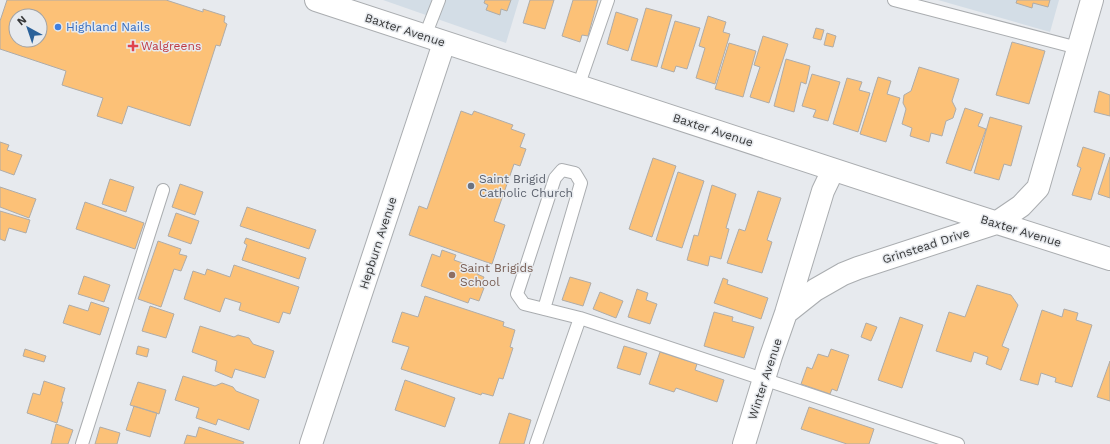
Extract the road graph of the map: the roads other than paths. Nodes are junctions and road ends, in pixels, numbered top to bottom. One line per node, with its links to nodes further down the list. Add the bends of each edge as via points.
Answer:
1 (316, 0): 6 (main road, Baxter Avenue)
2 (439, 0): 6 (lane)
3 (608, 0): 8 (lane)
4 (894, 0): 7 (lane)
5 (1092, 0): 7 (main road, Grinstead Drive)
6 (435, 40): 8 (main road, Baxter Avenue); 18 (main road, Hepburn Avenue)
7 (1078, 48): 11 (main road, Grinstead Drive, via 1038,188 1021,206)
8 (578, 86): 9 (main road, Baxter Avenue)
9 (833, 170): 11 (main road, Baxter Avenue); 14 (main road, Winter Avenue, via 823,191)
10 (163, 190): 17 (lane)
11 (996, 223): 12 (main road, Baxter Avenue); 14 (main road, Grinstead Drive, via 844,274 815,290)
12 (1110, 259)
13 (544, 309): 13 (lane, via 524,304 517,294 555,178 562,170 575,173 581,183); 15 (lane)
14 (786, 313): 16 (main road, Winter Avenue)
15 (580, 318): 16 (lane); 19 (lane)
16 (764, 379): 20 (main road, Winter Avenue); 21 (lane)
17 (82, 444)
18 (311, 444)
19 (536, 444)
20 (744, 444)
21 (958, 444)

